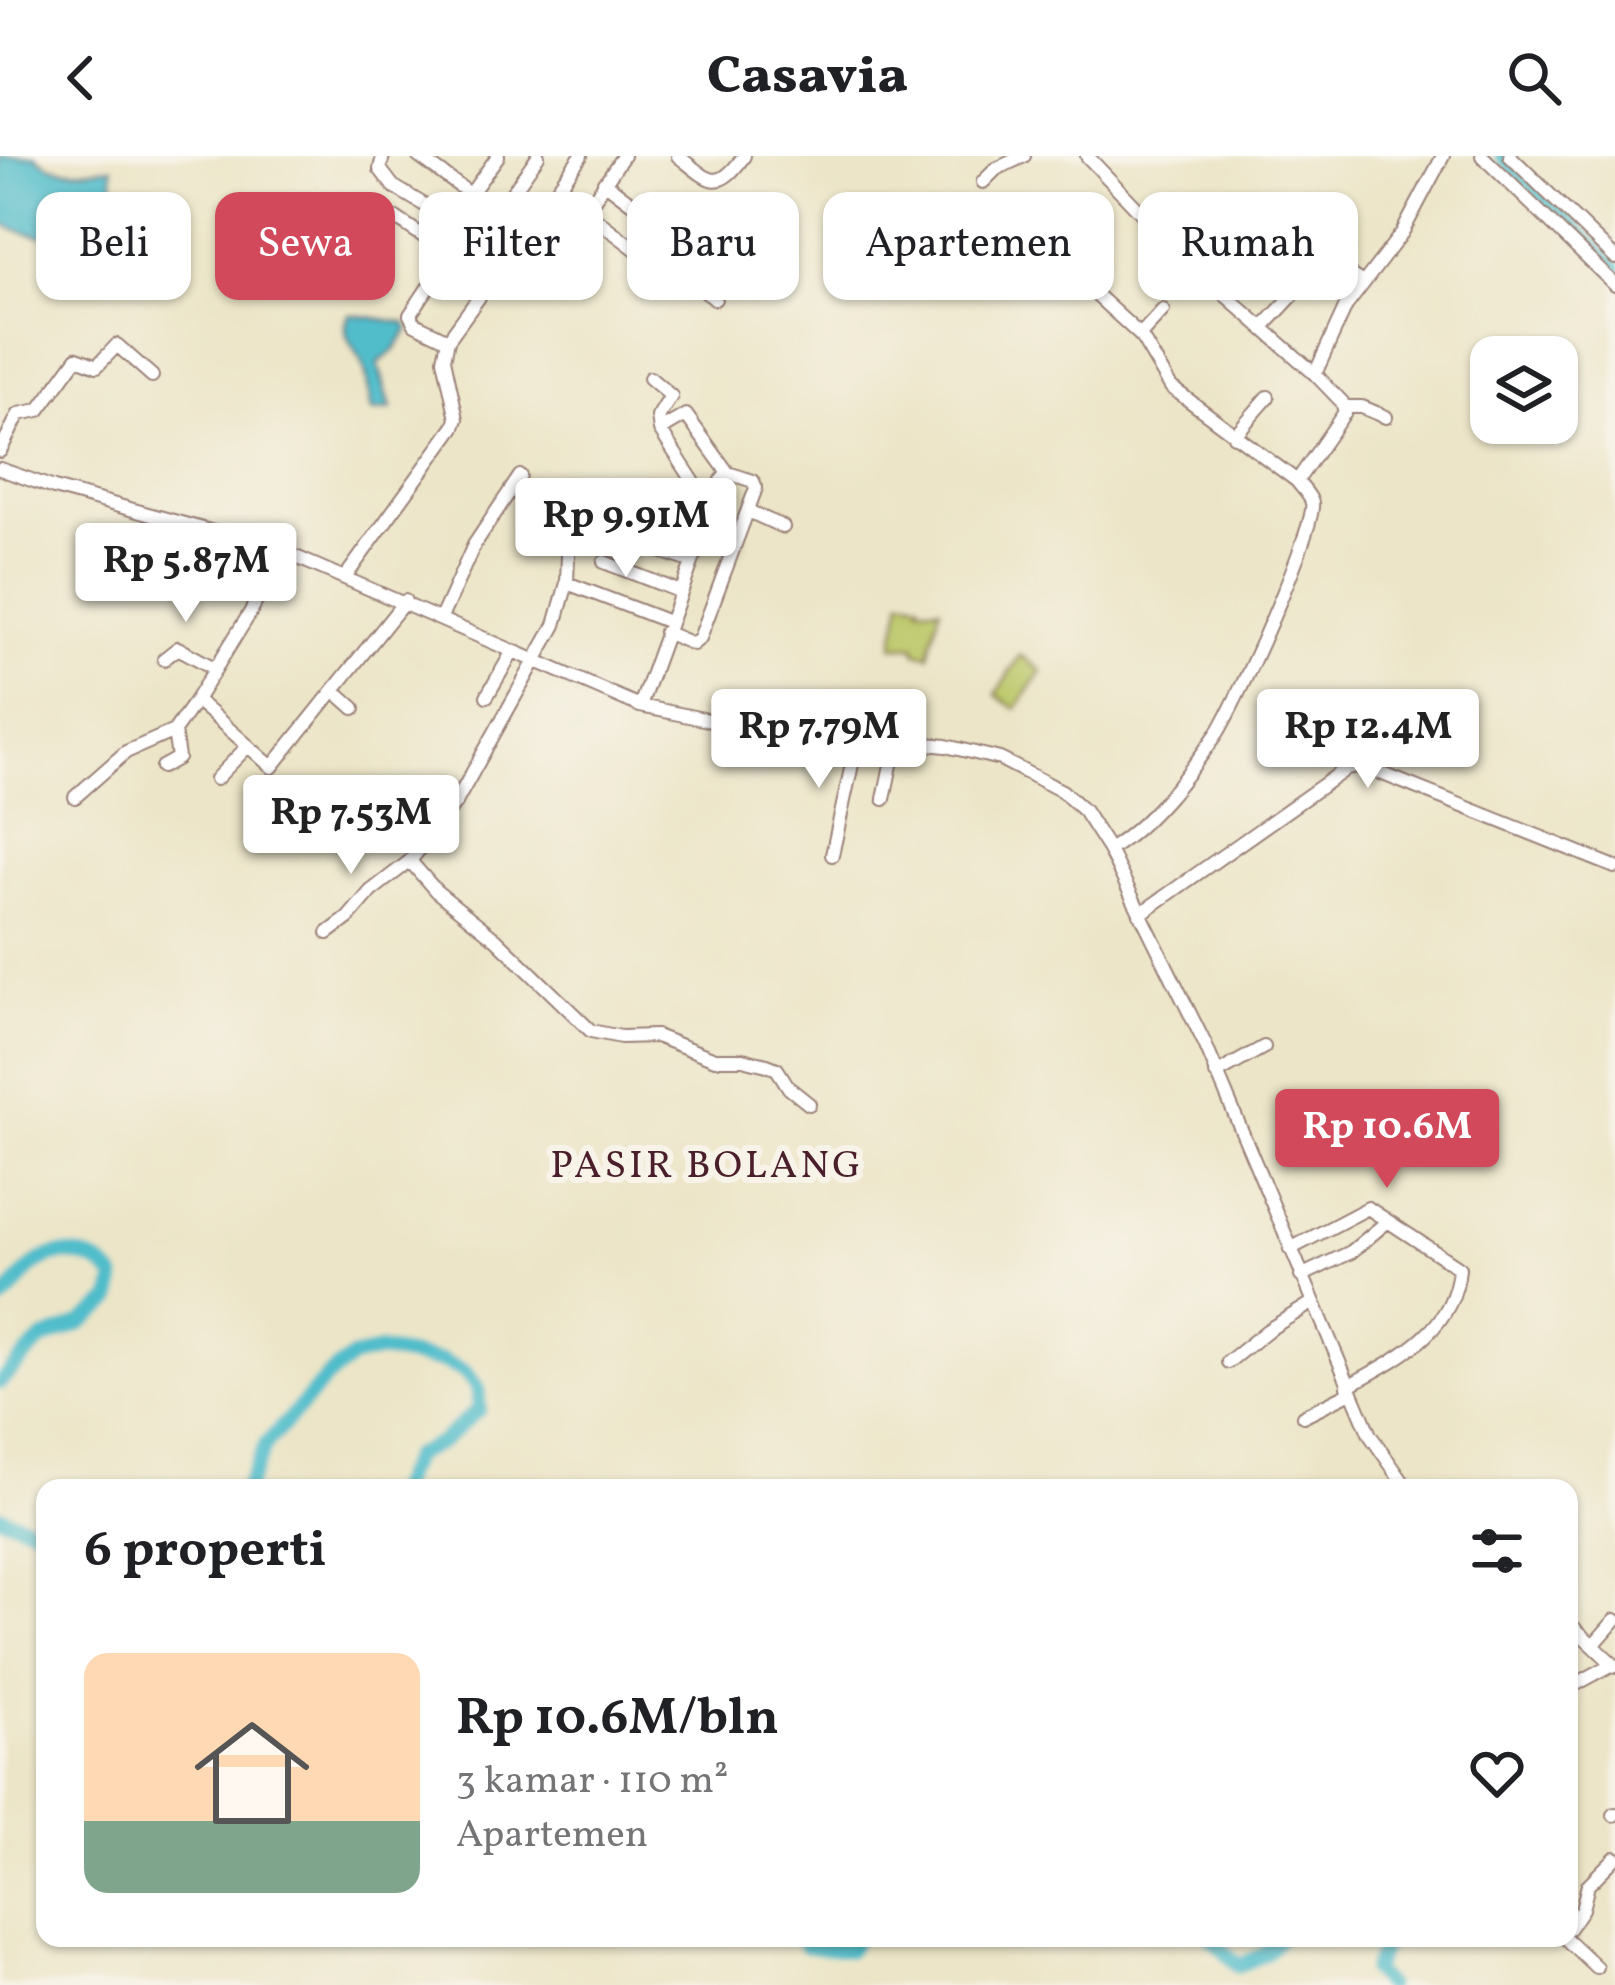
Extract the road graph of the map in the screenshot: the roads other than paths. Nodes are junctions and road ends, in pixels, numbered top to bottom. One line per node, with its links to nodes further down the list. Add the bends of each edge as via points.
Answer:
1 (383, 156): 25 (street, via 387,181)
2 (418, 156): 19 (street)
3 (478, 156): 14 (street)
4 (538, 156): 21 (street)
5 (581, 156): 18 (street)
6 (623, 156): 15 (street)
7 (678, 156): 8 (street, via 721,182)
8 (744, 156)
9 (1024, 156): 16 (street)
10 (1088, 156): 26 (street)
11 (1443, 156): 31 (street, via 1402,233)
12 (1483, 156): 17 (street)
13 (1510, 156): 17 (street)
14 (494, 160): 20 (street)
15 (604, 182): 23 (street); 24 (street)
16 (983, 182)
17 (1526, 184): 29 (street); 32 (street)
18 (558, 190): 22 (street)
19 (467, 192)
20 (471, 192)
21 (513, 192)
22 (560, 192)
23 (598, 192)
24 (627, 199)
25 (419, 201)
26 (1138, 209)
27 (396, 218): 28 (street)
28 (419, 233)
29 (1615, 258)
30 (1358, 280): 31 (street)
31 (1363, 283): 42 (street)
32 (1615, 285)
33 (420, 300): 41 (street, via 410,315 416,324)
34 (477, 300): 41 (street)
35 (1102, 300): 40 (street)
36 (1232, 300): 39 (street)
37 (1288, 300): 39 (street)
38 (1163, 310): 40 (street)
39 (1263, 326): 42 (street)
40 (1140, 335): 49 (street, via 1171,387)
41 (448, 340): 63 (street, via 454,427)
42 (1315, 374): 46 (street)
43 (152, 376): 50 (street, via 117,345 97,366 77,358 39,410 19,414)
44 (650, 379): 48 (street, via 671,395)
45 (1268, 397): 49 (street)
46 (1345, 407): 47 (street); 54 (street)
47 (1386, 417)
48 (660, 430): 52 (street, via 686,416); 55 (street)
49 (1234, 436): 54 (street)
50 (0, 451)
51 (0, 469): 60 (street)
52 (728, 472): 55 (street); 56 (street, via 755,484)
53 (520, 476): 67 (street, via 474,545)
54 (1297, 481): 86 (street, via 1311,498 1311,514 1226,717 1145,823)
55 (710, 507): 61 (street)
56 (748, 511): 58 (street); 68 (street, via 700,638 693,644)
57 (569, 526): 64 (street)
58 (783, 527)
59 (654, 549): 61 (street)
60 (282, 551): 63 (street); 72 (street)
61 (690, 561): 65 (street)
62 (604, 562): 65 (street)
63 (346, 576): 66 (street)
64 (567, 583): 68 (street); 71 (street)
65 (681, 592): 68 (street)
66 (405, 601): 67 (street); 73 (street)
67 (441, 618): 69 (street)
68 (667, 627): 76 (street)
69 (513, 652): 71 (street); 74 (street)
70 (164, 659): 72 (street, via 178,648)
71 (534, 660): 76 (street); 88 (street, via 456,802)
72 (214, 668): 75 (street)
73 (335, 691): 77 (street); 81 (street, via 272,767)
74 (487, 696)
75 (196, 700): 78 (street); 81 (street)
76 (640, 706): 79 (street)
77 (354, 708)
78 (175, 731): 82 (street, via 178,758); 84 (street, via 125,752)
79 (858, 737): 80 (street); 87 (street)
80 (896, 740): 85 (street); 86 (street, via 980,754 1033,774 1076,802)
81 (248, 746): 83 (street)
82 (162, 767)
83 (216, 778)
84 (75, 797)
85 (884, 799)
86 (1108, 850): 90 (street)
87 (832, 855)
88 (410, 860): 91 (street); 94 (street, via 591,1031 656,1036 716,1059 767,1065)
89 (1615, 867): 90 (street, via 1363,766 1346,769)
90 (1140, 914): 93 (street)
91 (328, 933)
92 (1264, 1047): 93 (street)
93 (1216, 1074): 96 (street)
94 (809, 1104)
95 (1388, 1221): 96 (street, via 1364,1208); 97 (street, via 1351,1252); 100 (street, via 1459,1268 1458,1277 1433,1331)
96 (1290, 1249): 97 (street)
97 (1301, 1276): 98 (street)
98 (1312, 1303): 99 (street); 100 (street)
99 (1228, 1362)
100 (1350, 1389): 101 (street); 102 (street)
101 (1304, 1416)
102 (1401, 1479)
103 (1615, 1620): 105 (street)
104 (1578, 1630): 105 (street)
105 (1594, 1643): 106 (street)
106 (1614, 1665): 107 (street)
107 (1578, 1683)
108 (1615, 1858): 109 (street, via 1588,1886)
109 (1578, 1915)
110 (1575, 1947): 111 (street)
111 (1596, 1967)

